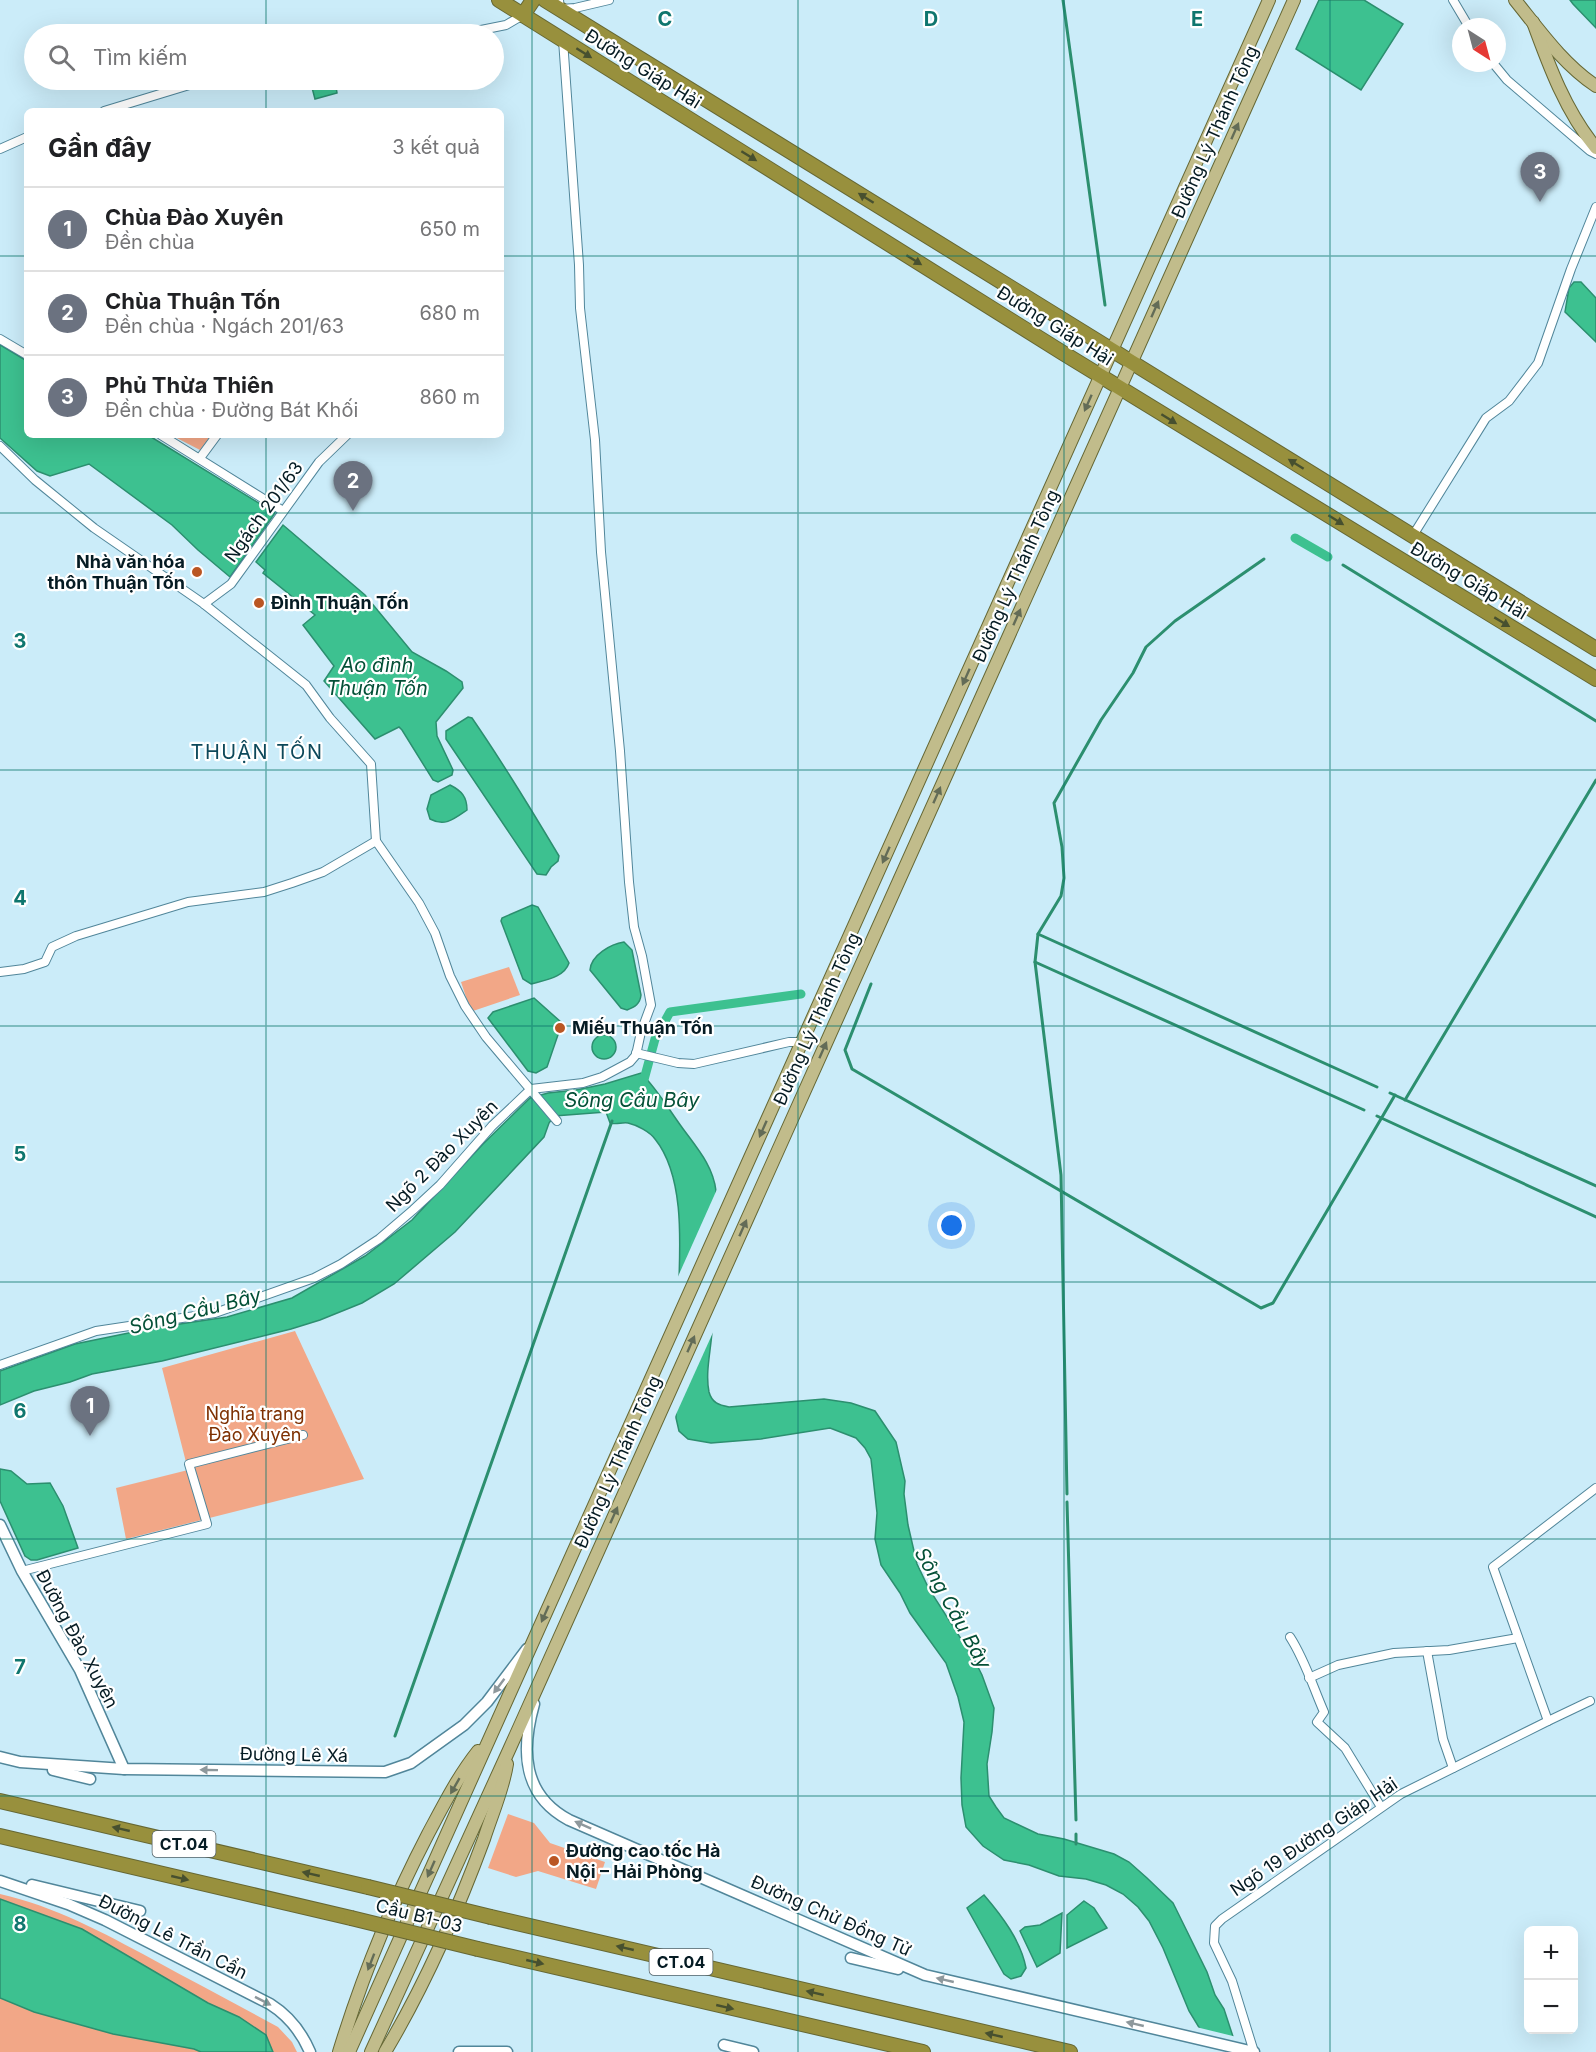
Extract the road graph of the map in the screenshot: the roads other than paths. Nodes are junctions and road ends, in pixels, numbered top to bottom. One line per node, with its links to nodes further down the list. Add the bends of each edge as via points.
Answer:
1 (499, 0): 10 (highway, Đường Giáp Hải)
2 (533, 0): 10 (highway)
3 (545, 0): 9 (highway, Đường Giáp Hải)
4 (609, 0): 9 (street, via 575,8)
5 (1269, 0): 26 (main road, Đường Lý Thánh Tông)
6 (1294, 0): 28 (main road, Đường Lý Thánh Tông, one-way to 6)
7 (1453, 0): 11 (street)
8 (1516, 2): 12 (main road)
9 (560, 5): 14 (highway); 26 (highway, Đường Giáp Hải, one-way to 9)
10 (523, 15): 13 (street); 14 (highway, Đường Giáp Hải)
11 (1464, 18)
12 (1533, 22): 17 (main road, via 1561,57); 21 (main road, via 1564,99)
13 (504, 26)
14 (547, 30): 15 (highway, Đường Giáp Hải)
15 (563, 40): 29 (highway, Đường Giáp Hải, one-way to 29); 48 (street, via 580,308 595,440 629,882 634,927 651,1005 640,1032)
16 (1500, 72): 23 (street)
17 (1596, 86)
18 (173, 90): 19 (street)
19 (114, 108)
20 (24, 138): 22 (street)
21 (1596, 147)
22 (0, 149)
23 (1596, 154)
24 (1596, 207): 37 (street, via 1538,363 1509,401 1486,418)
25 (0, 339): 27 (street)
26 (1112, 350): 28 (highway, Đường Giáp Hải); 29 (main road, Đường Lý Thánh Tông)
27 (24, 353)
28 (1131, 362): 30 (main road, Đường Lý Thánh Tông); 37 (highway, Đường Giáp Hải, one-way to 28)
29 (1101, 375): 30 (highway, Đường Giáp Hải); 45 (main road, Đường Lý Thánh Tông, one-way to 45)
30 (1120, 387): 39 (highway, Đường Giáp Hải, one-way to 39); 46 (main road, Đường Lý Thánh Tông, one-way to 30)
31 (166, 438): 35 (street)
32 (215, 438): 35 (street)
33 (345, 438): 36 (street, Ngách 201/63, via 319,462)
34 (0, 446): 40 (street, via 94,528)
35 (200, 458): 36 (street)
36 (284, 511): 40 (street, Ngách 201/63, via 231,584)
37 (1412, 537): 38 (highway, Đường Giáp Hải)
38 (1436, 552): 39 (highway); 41 (highway, Đường Giáp Hải)
39 (1422, 573): 42 (highway, Đường Giáp Hải, one-way to 42)
40 (204, 604): 43 (street, via 306,685 372,765)
41 (1596, 649)
42 (1596, 679)
43 (376, 842): 44 (street, via 303,879 264,892 188,902 151,912 52,947 45,962); 49 (street, via 419,903 465,1006)
44 (0, 972)
45 (813, 1018): 46 (main road); 47 (main road, Đường Lý Thánh Tông)
46 (833, 1027): 56 (main road, Đường Lý Thánh Tông, one-way to 46)
47 (802, 1042): 48 (street, via 694,1064); 55 (main road, Đường Lý Thánh Tông, one-way to 55)
48 (640, 1054): 49 (street, via 602,1077)
49 (532, 1092): 50 (street); 51 (street, Ngõ 2 Đào Xuyên, via 492,1126 413,1210 362,1251 314,1278 215,1312 96,1331)
50 (557, 1121)
51 (0, 1365)
52 (303, 1435): 57 (street, via 189,1464 207,1524)
53 (1596, 1488): 59 (street, via 1493,1567)
54 (0, 1525): 57 (main road, Đường Đào Xuyên)
55 (569, 1560): 56 (main road); 60 (main road, Đường Lý Thánh Tông, one-way to 60)
56 (590, 1569): 62 (main road, Đường Lý Thánh Tông)
57 (22, 1571): 71 (main road, Đường Đào Xuyên, via 80,1670)
58 (1290, 1637): 63 (street)
59 (1518, 1638): 61 (street); 65 (street)
60 (534, 1639): 66 (main road, Đường Lý Thánh Tông); 71 (main road, Đường Lê Xá, one-way to 71, via 487,1702 464,1725 418,1758 394,1769)
61 (1427, 1651): 63 (street, via 1394,1653 1338,1665); 70 (street, via 1443,1739)
62 (544, 1670): 67 (main road, Đường Lý Thánh Tông); 79 (main road, Đường Chử Đồng Tử, one-way to 62, via 556,1812 536,1789 526,1757 528,1731)
63 (1309, 1678): 74 (street, via 1324,1712 1317,1722 1345,1748)
64 (1590, 1701): 65 (street, Ngõ 19 Đường Giáp Hải)
65 (1548, 1721): 70 (street, Ngõ 19 Đường Giáp Hải)
66 (489, 1739): 83 (main road, one-way to 83, via 464,1770 411,1867); 84 (main road, Đường Lý Thánh Tông, one-way to 84)
67 (509, 1750): 85 (main road, Đường Lý Thánh Tông); 86 (main road, via 502,1786 460,1900)
68 (0, 1757): 69 (main road, Đường Lê Xá)
69 (20, 1762): 71 (main road, Đường Lê Xá); 72 (main road)
70 (1453, 1768): 74 (street, Ngõ 19 Đường Giáp Hải)
71 (124, 1769)
72 (90, 1779)
73 (0, 1801): 91 (highway, Cầu B1-03 / CT.04, one-way to 73, bridge)
74 (1381, 1808): 81 (street, Ngõ 19 Đường Giáp Hải, via 1215,1926 1214,1943 1232,1981)
75 (0, 1836): 90 (highway, Cầu B1-03 / CT.04, one-way to 90, bridge)
76 (0, 1879): 77 (main road); 82 (main road, Đường Lê Trần Cẩn, one-way to 82, via 105,1920 270,2004 294,2024)
77 (140, 1911)
78 (850, 1958): 79 (main road)
79 (925, 1975): 81 (main road, Đường Chử Đồng Tử, one-way to 79)
80 (724, 2045): 89 (main road)
81 (1251, 2051)
82 (310, 2052)
83 (339, 2052)
84 (349, 2052)
85 (371, 2052)
86 (385, 2052)
87 (459, 2052): 88 (main road)
88 (507, 2052)
89 (753, 2052)
90 (922, 2052)
91 (1070, 2052)

